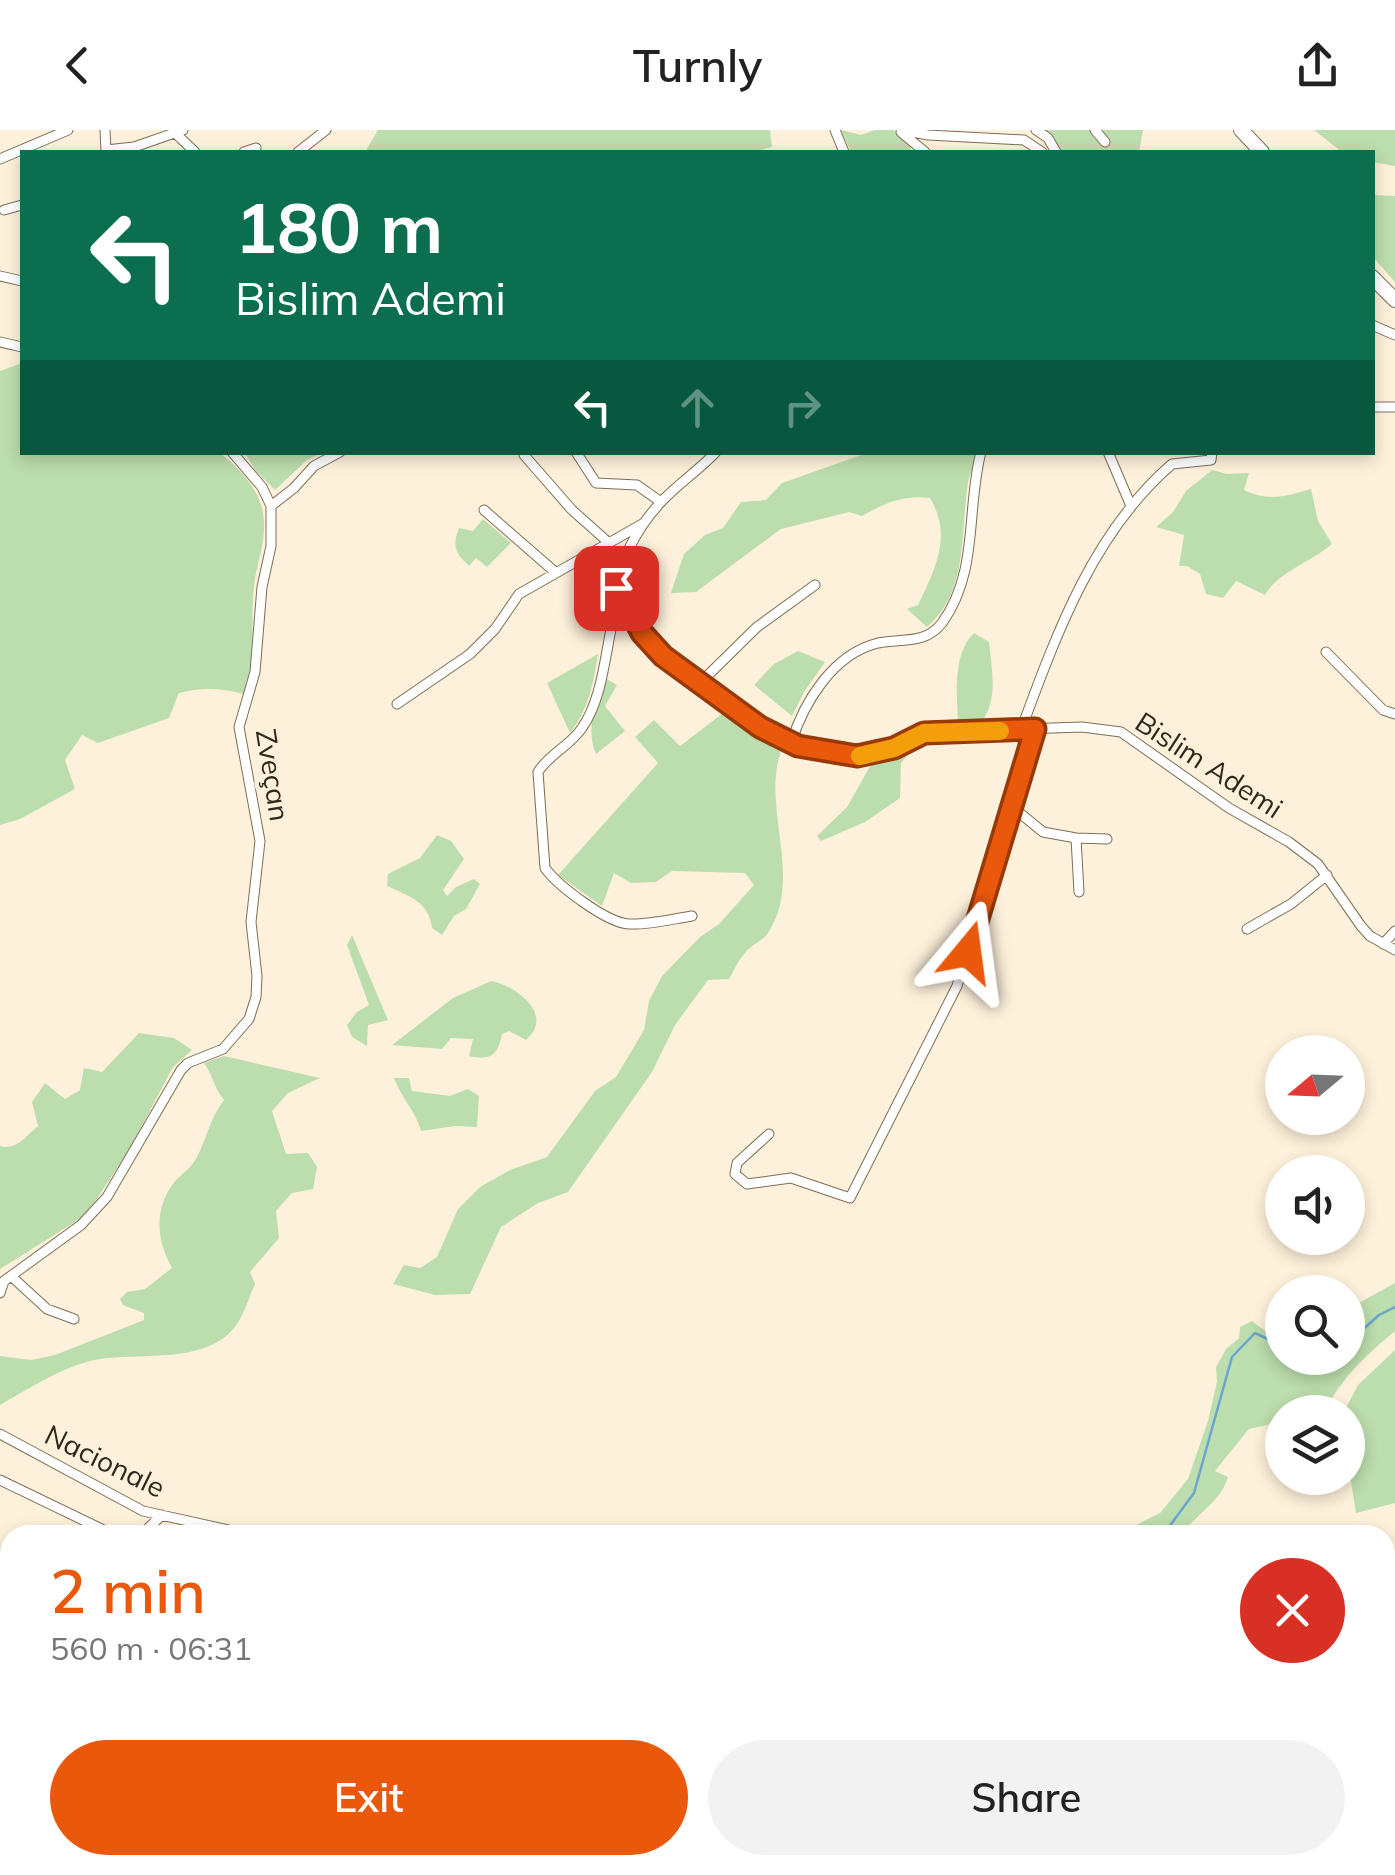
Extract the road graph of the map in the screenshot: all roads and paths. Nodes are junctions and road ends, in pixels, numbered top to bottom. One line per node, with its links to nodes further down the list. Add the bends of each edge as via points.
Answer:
1 (68, 130): 10 (street)
2 (326, 130): 13 (street)
3 (901, 130): 14 (street); 15 (street, via 1024,140)
4 (1036, 130): 16 (street)
5 (1095, 130): 8 (street)
6 (1241, 130): 17 (main road)
7 (179, 132): 11 (street)
8 (1105, 142)
9 (256, 148): 12 (street)
10 (21, 150)
11 (113, 150)
12 (250, 150)
13 (301, 150)
14 (923, 150)
15 (1039, 150)
16 (1055, 150)
17 (1260, 150)
18 (20, 206): 19 (street)
19 (4, 210)
20 (1375, 280): 21 (main road)
21 (1395, 300)
22 (1377, 407): 23 (street)
23 (1395, 407)
24 (234, 455): 33 (street)
25 (334, 455): 33 (street)
26 (524, 455): 37 (street)
27 (578, 455): 32 (street, via 596,482 637,485)
28 (713, 455): 32 (street)
29 (980, 455): 47 (street, via 968,561 942,623 924,638 878,643 834,667 799,717)
30 (1109, 455): 34 (street)
31 (1212, 455): 34 (street, via 1202,463 1172,464)
32 (661, 502): 36 (street)
33 (271, 506): 59 (street, Zveçan, via 256,672 239,727 260,841 251,922 256,1007 223,1049 181,1070 118,1182 91,1216)
34 (1131, 506): 46 (street, via 1078,590)
35 (484, 510): 38 (street)
36 (646, 521): 37 (street); 40 (street, via 618,576)
37 (608, 542): 38 (street)
38 (555, 572): 43 (street, via 520,594 470,654)
39 (816, 585): 42 (street, via 757,627)
40 (618, 602): 42 (street, Bislim Ademi, via 634,613 648,641); 53 (street, via 593,705 582,728 538,772 545,868 578,898 624,924)
41 (1326, 652): 44 (street, via 1383,710)
42 (700, 683): 47 (street, Bislim Ademi)
43 (397, 704)
44 (1395, 714)
45 (1035, 729): 46 (street, Bislim Ademi); 48 (street); 51 (street, Bislim Ademi, via 1121,732)
46 (1021, 730): 47 (street, Bislim Ademi, via 924,733 857,756)
47 (791, 743)
48 (1010, 805): 49 (street, via 1042,832); 58 (street, via 958,986 850,1198 791,1178 748,1184 735,1174 737,1163)
49 (1076, 838): 50 (street); 52 (street)
50 (1107, 839)
51 (1327, 874): 54 (street); 56 (street, Bislim Ademi, via 1361,926)
52 (1080, 892)
53 (692, 916)
54 (1247, 929)
55 (1395, 930): 56 (street)
56 (1382, 944): 57 (street, Bislim Ademi)
57 (1395, 950)
58 (769, 1134)
59 (5, 1280): 60 (street); 61 (street)
60 (0, 1293)
61 (74, 1319)
62 (0, 1434): 64 (street, Nacionale)
63 (0, 1480): 65 (street)
64 (162, 1515): 66 (street); 67 (street, Nacionale)
65 (93, 1525)
66 (152, 1525)
67 (206, 1525)

